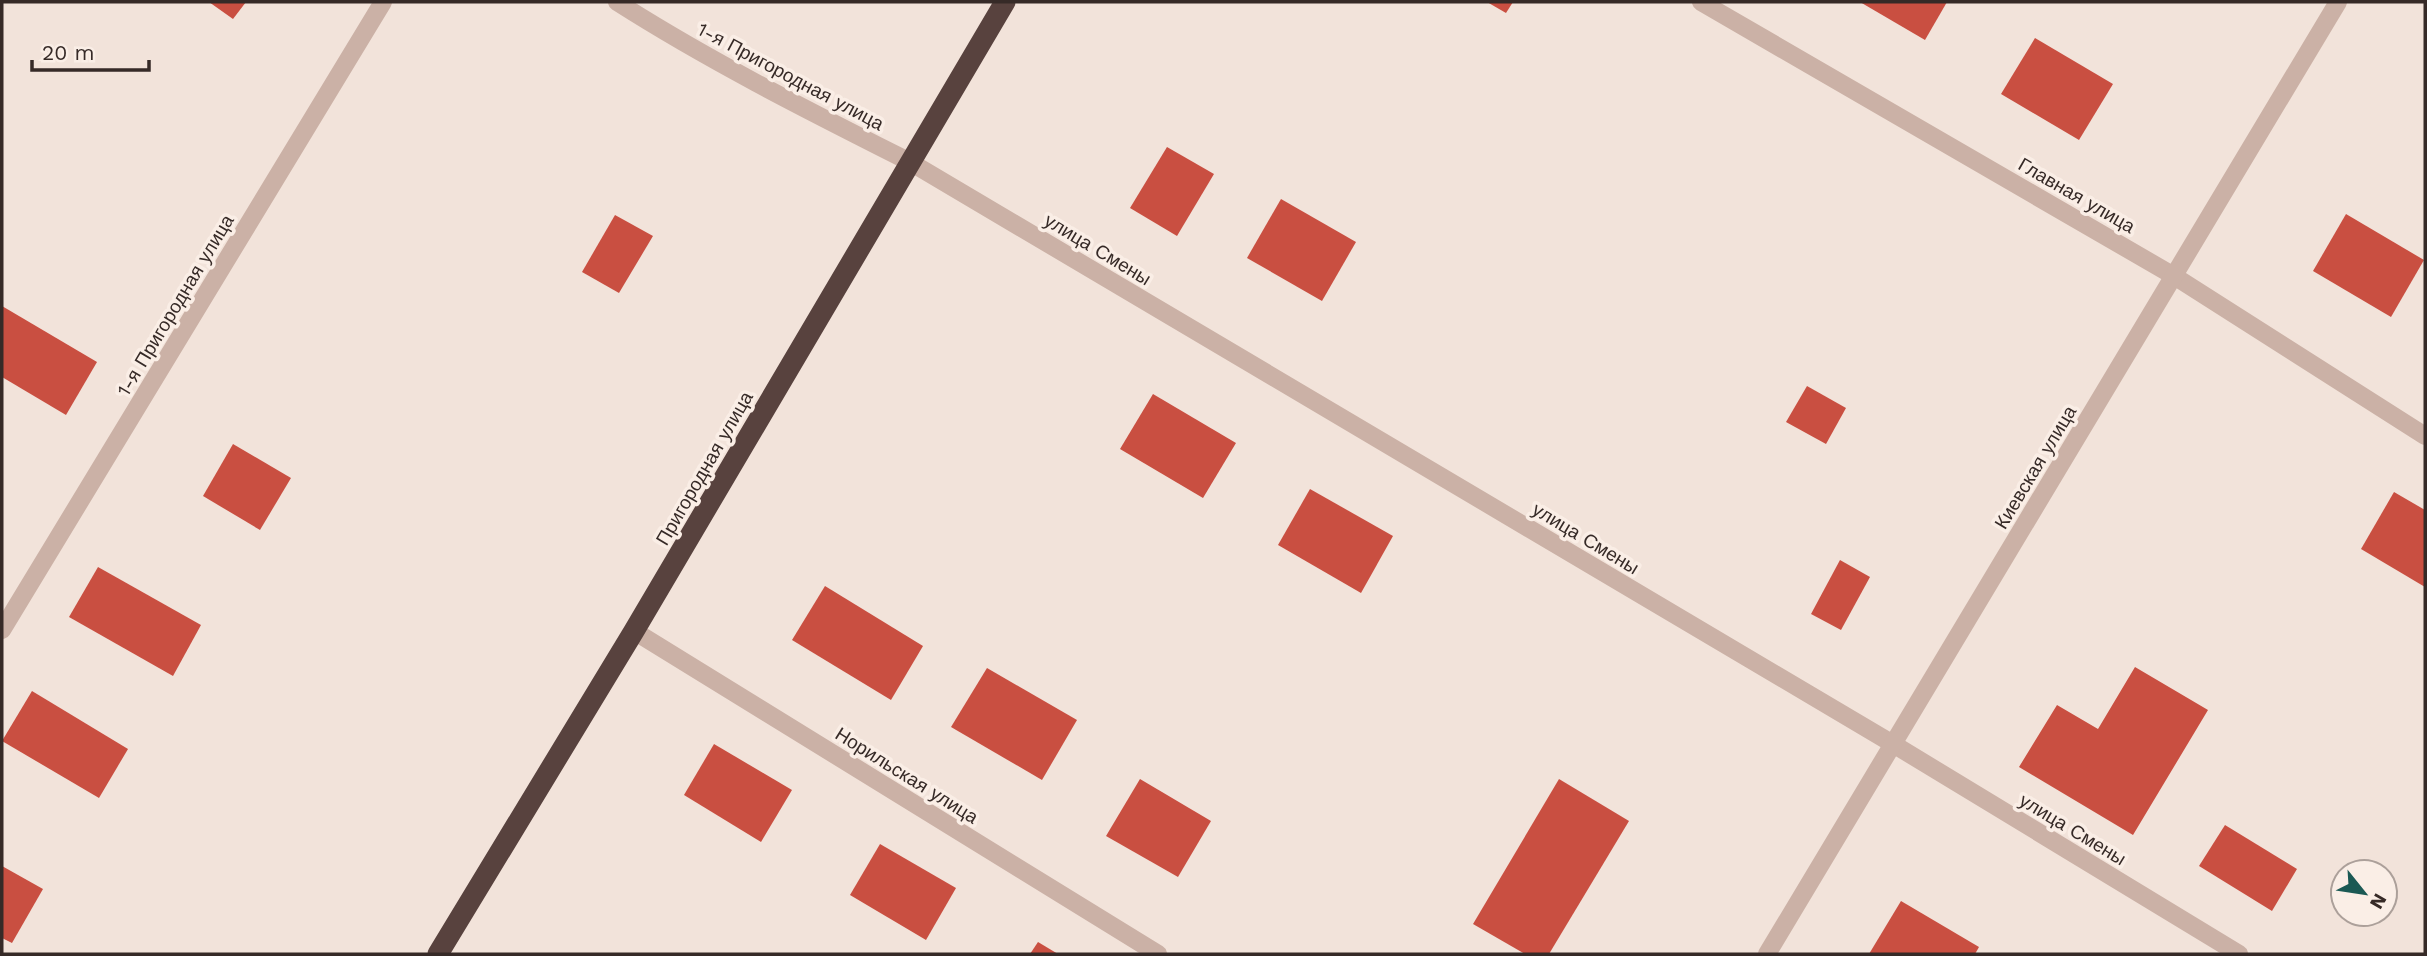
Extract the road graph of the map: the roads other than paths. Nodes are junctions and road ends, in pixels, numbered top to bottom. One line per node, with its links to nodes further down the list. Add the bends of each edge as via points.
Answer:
1 (383, 2): 9 (street, 1-я Пригородная улица)
2 (617, 2): 6 (street, 1-я Пригородная улица, via 665,33)
3 (1005, 2): 6 (highway, Пригородная улица)
4 (1701, 2): 7 (street, Главная улица)
5 (2338, 2): 7 (street, Киевская улица)
6 (910, 162): 10 (highway, Пригородная улица); 11 (street, улица Смены)
7 (2174, 276): 8 (street, Главная улица); 11 (street, Киевская улица)
8 (2425, 436)
9 (2, 631)
10 (634, 631): 12 (highway, Пригородная улица); 13 (street, Норильская улица)
11 (1892, 744): 14 (street, Киевская улица); 15 (street, улица Смены)
12 (438, 954)
13 (1158, 954)
14 (1767, 954)
15 (2239, 954)

